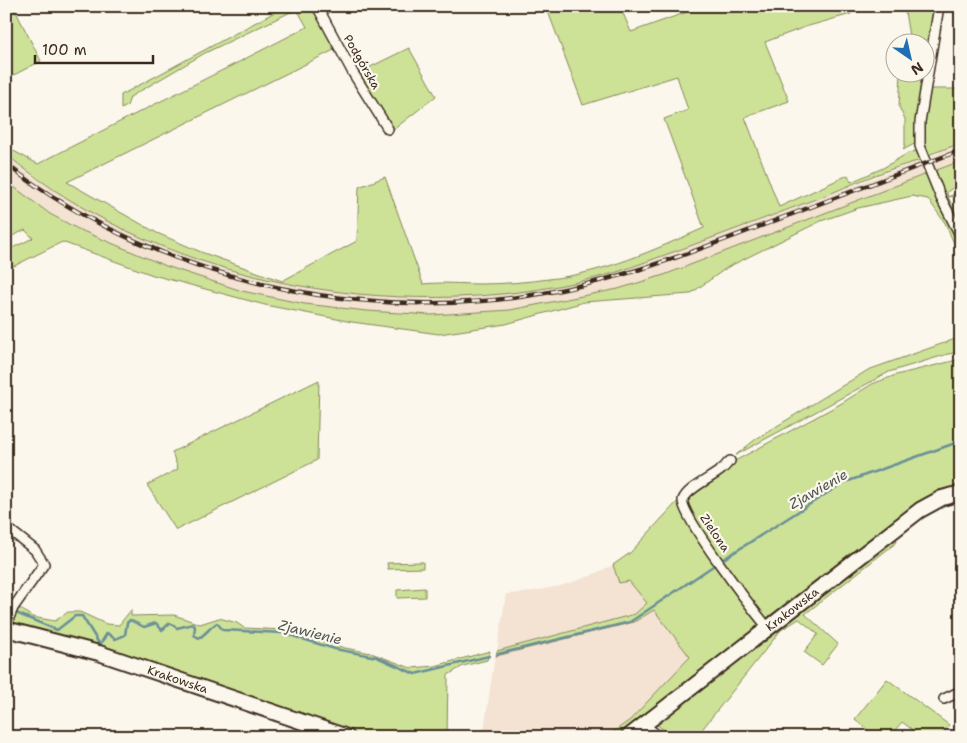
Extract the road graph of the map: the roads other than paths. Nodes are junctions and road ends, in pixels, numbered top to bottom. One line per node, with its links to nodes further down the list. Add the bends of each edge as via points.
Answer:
1 (317, 6): 3 (street, Podgórska)
2 (939, 6): 4 (street, via 920,122 920,146)
3 (388, 129)
4 (961, 237)
5 (730, 461): 9 (street, Zielona, via 693,489 683,502 712,552)
6 (961, 493): 9 (street, Krakowska, via 942,498 920,510)
7 (6, 527): 8 (street, via 35,550 44,564 13,608)
8 (6, 625)
9 (768, 628): 13 (street, Krakowska)
10 (6, 629): 14 (street, Krakowska, via 99,653)
11 (961, 691): 12 (street)
12 (944, 699)
13 (644, 725): 15 (street, Krakowska); 16 (street)
14 (347, 737)
15 (628, 737)
16 (660, 737)

